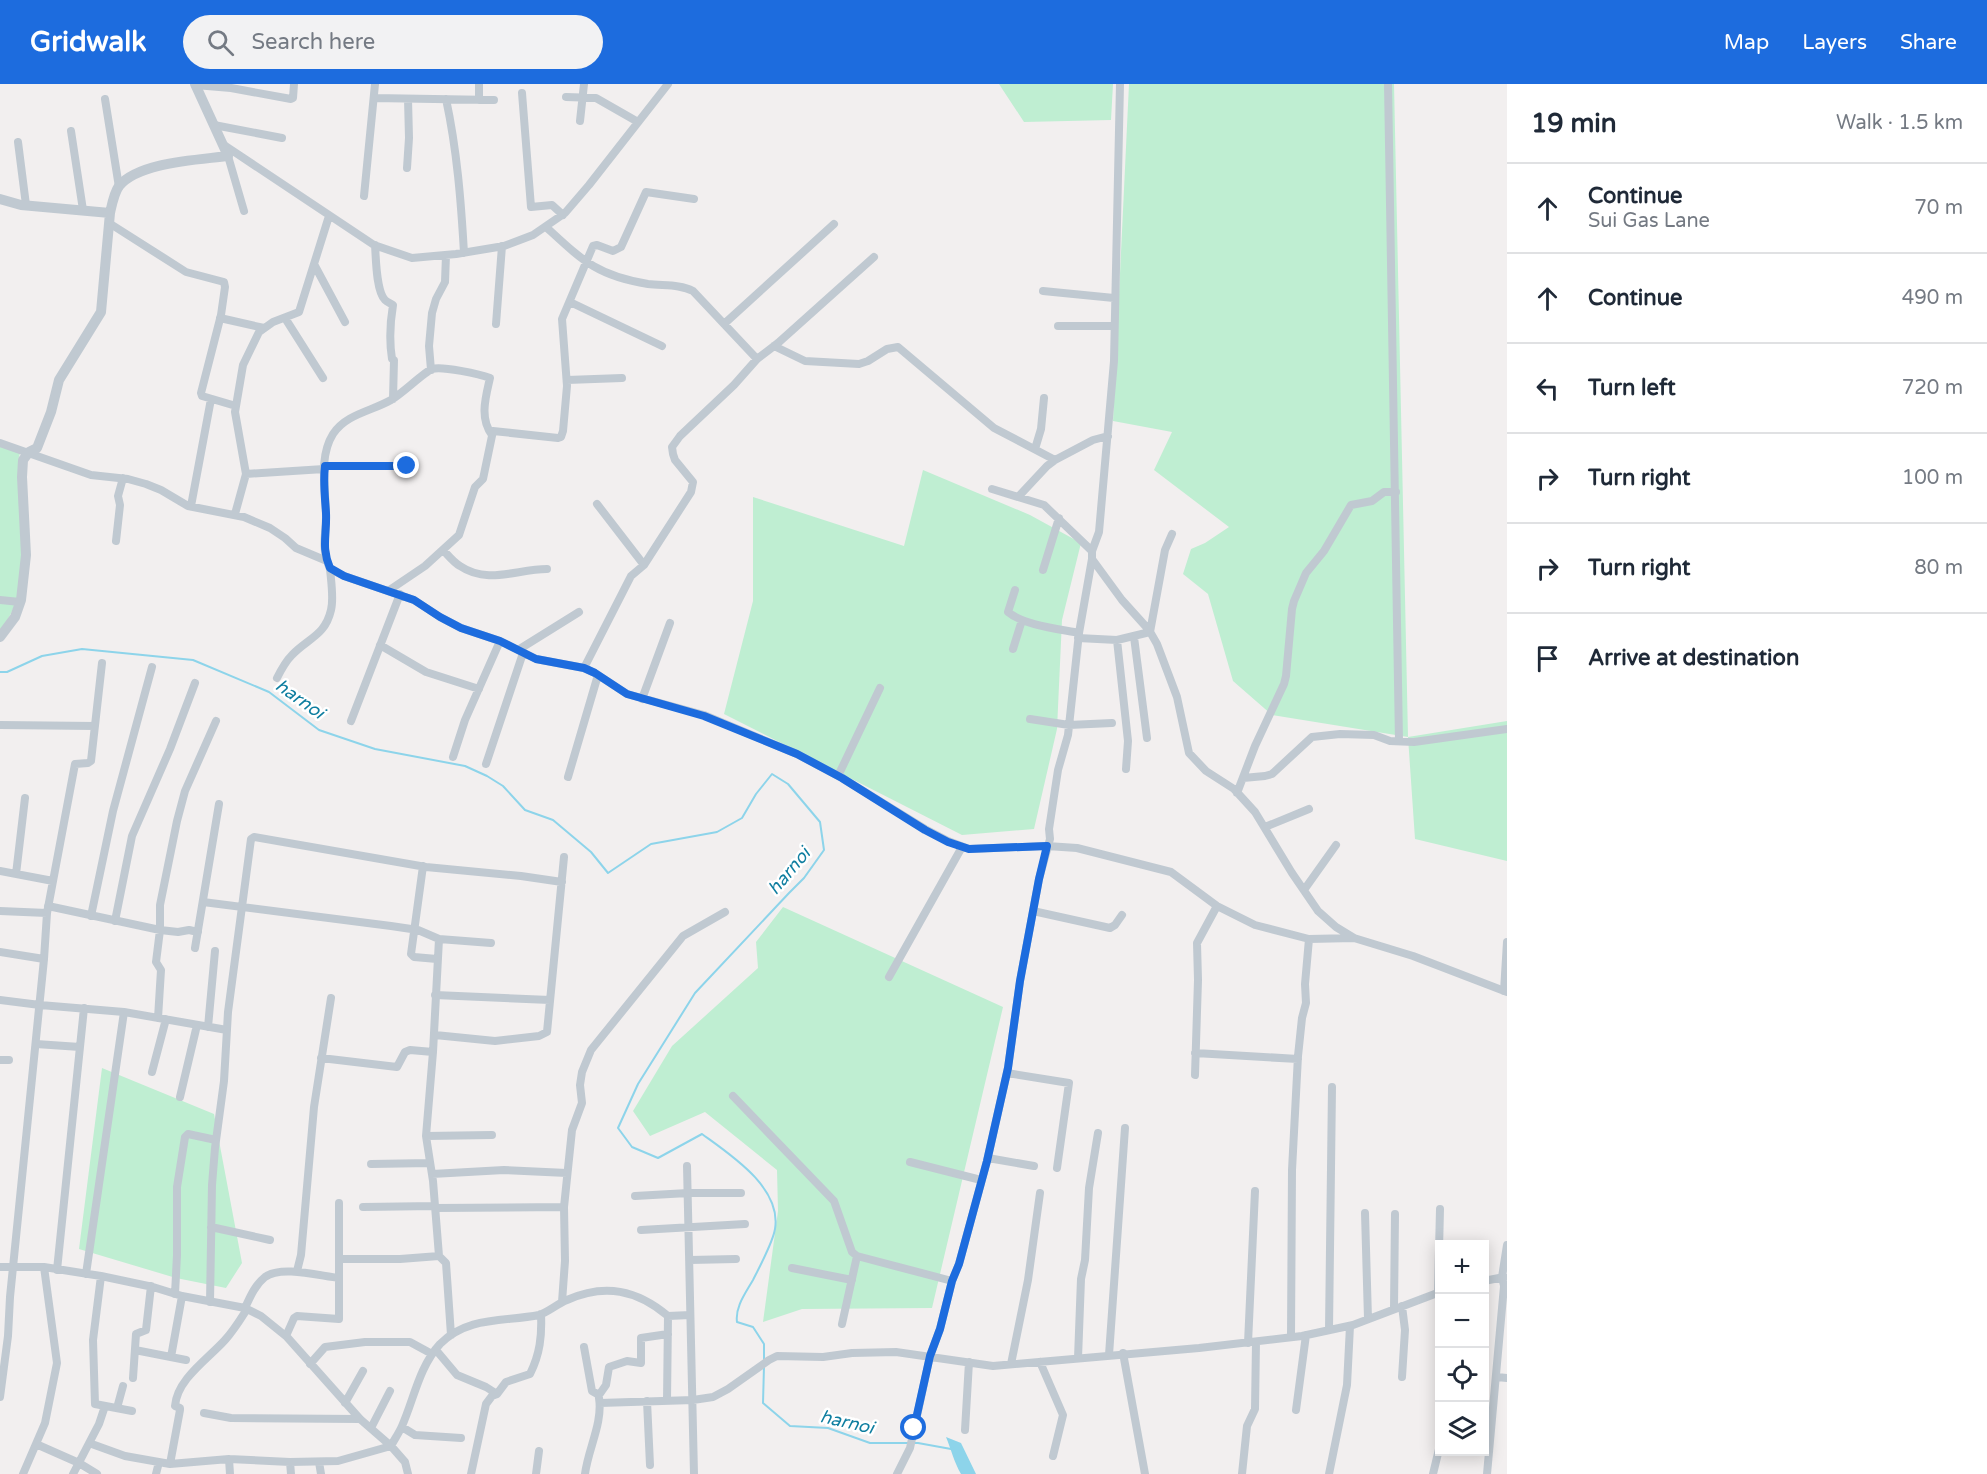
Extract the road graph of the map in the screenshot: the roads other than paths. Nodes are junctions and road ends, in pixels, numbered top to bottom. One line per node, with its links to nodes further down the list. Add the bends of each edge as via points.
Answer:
1 (195, 84): 2 (street, via 291,99); 20 (street)
2 (294, 84)
3 (375, 84): 11 (street)
4 (479, 84): 16 (street)
5 (584, 84): 12 (street)
6 (668, 84): 19 (street)
7 (1120, 84): 47 (street)
8 (1388, 84): 79 (street)
9 (522, 93): 34 (street, via 531,207 552,205)
10 (566, 97): 12 (street)
11 (374, 98): 14 (street); 28 (street)
12 (582, 98): 18 (street); 19 (street, via 596,98)
13 (105, 99): 27 (street)
14 (408, 99): 15 (street); 26 (street)
15 (446, 99): 16 (street); 41 (street, via 460,182)
16 (479, 100): 17 (street)
17 (494, 100)
18 (580, 121)
19 (638, 122): 34 (street)
20 (214, 125): 22 (street); 24 (street)
21 (71, 131): 32 (street)
22 (282, 138)
23 (18, 142): 31 (street)
24 (224, 145): 25 (street); 35 (street)
25 (228, 156): 27 (street, via 147,170); 33 (street)
26 (406, 168)
27 (119, 187): 36 (street)
28 (364, 196)
29 (0, 199): 31 (street)
30 (694, 200): 44 (street, via 646,192 621,247 613,251 597,244)
31 (26, 205): 32 (street)
32 (83, 210): 36 (street)
33 (244, 211)
34 (563, 214): 38 (street)
35 (329, 216): 39 (street); 45 (street)
36 (110, 218): 49 (street, via 186,272 224,282); 72 (street, via 100,312 59,380 37,448)
37 (834, 224): 53 (street)
38 (546, 227): 40 (street); 44 (street)
39 (375, 246): 42 (street, via 412,258); 66 (street, via 381,295 393,305)
40 (502, 246): 41 (street); 52 (street)
41 (464, 253): 42 (street)
42 (446, 255): 60 (street, via 445,282 432,313)
43 (874, 256): 58 (street)
44 (585, 263): 48 (street); 53 (street, via 614,277 693,291)
45 (315, 266): 50 (street, via 299,312); 51 (street)
46 (1043, 291): 47 (street)
47 (1114, 298): 55 (street)
48 (570, 302): 57 (street); 63 (street, via 562,319)
49 (219, 318): 56 (street); 65 (street, via 201,393)
50 (285, 318): 56 (street); 61 (street)
51 (345, 322)
52 (496, 324)
53 (724, 324): 59 (street)
54 (1058, 326): 55 (street)
55 (1114, 326): 69 (street)
56 (264, 328): 67 (street, via 243,365)
57 (662, 346)
58 (774, 346): 59 (street); 71 (street, via 805,361 859,364 898,347 994,428)
59 (757, 359): 90 (street, via 672,447 675,460 693,486)
60 (430, 370): 66 (street); 68 (street, via 440,368 489,377 484,406)
61 (323, 378)
62 (622, 378): 63 (street)
63 (567, 380): 68 (street, via 561,437 494,431)
64 (1044, 398): 71 (street)
65 (211, 399): 67 (street); 82 (street)
66 (393, 399): 75 (street, via 352,417 334,433 327,445)
67 (236, 406): 76 (street)
68 (492, 435): 87 (street, via 483,479 475,487 459,535)
69 (1108, 436): 73 (street); 88 (street, via 1100,532)
70 (0, 443): 72 (street)
71 (1035, 449): 73 (street)
72 (29, 452): 77 (street, via 91,475); 97 (street, via 23,460 27,555)
73 (1055, 460): 80 (street)
74 (407, 466): 75 (street)
75 (325, 467): 76 (street); 89 (street, via 324,552)
76 (246, 474): 83 (street)
77 (123, 478): 82 (street, via 153,487); 86 (street)
78 (992, 489): 80 (street)
79 (1396, 492): 128 (street); 134 (street, via 1384,492 1372,501 1351,504 1306,573 1292,609 1284,684)
80 (1019, 496): 84 (street, via 1044,505)
81 (597, 504): 90 (street)
82 (191, 506): 83 (street)
83 (235, 514): 89 (street, via 270,528)
84 (1059, 518): 88 (street); 92 (street)
85 (1172, 534): 101 (street, via 1165,550)
86 (116, 541)
87 (443, 550): 91 (street, via 459,566 494,577); 94 (street)
88 (1092, 555): 101 (street, via 1122,600); 102 (street)
89 (328, 565): 94 (street, via 344,576); 114 (street, via 332,609 325,626 291,656)
90 (644, 565): 112 (street, via 632,576)
91 (547, 569)
92 (1043, 570)
93 (1015, 590): 99 (street, via 1008,612)
94 (388, 591): 95 (street)
95 (400, 594): 106 (street, via 461,628); 107 (street)
96 (0, 600): 97 (street)
97 (20, 602): 103 (street, via 15,617)
98 (579, 612): 109 (street)
99 (1022, 620): 102 (street); 108 (street)
100 (670, 623): 118 (street)
101 (1150, 632): 104 (street); 135 (street, via 1164,657 1189,753)
102 (1078, 635): 105 (street); 124 (street)
103 (0, 637)
104 (1134, 637): 105 (street); 127 (street)
105 (1117, 640): 131 (street, via 1128,741)
106 (500, 641): 109 (street); 117 (street)
107 (380, 645): 117 (street, via 426,672); 121 (street)
108 (1013, 649)
109 (521, 651): 112 (street, via 536,659); 130 (street)
110 (102, 663): 125 (street)
111 (152, 667): 158 (street, via 113,811)
112 (584, 668): 113 (street)
113 (598, 675): 118 (street); 133 (street)
114 (277, 678)
115 (195, 683): 159 (street, via 132,836)
116 (880, 688): 132 (street)
117 (479, 689): 129 (street)
118 (642, 699): 132 (street, via 704,716 797,754)
119 (1030, 719): 124 (street)
120 (216, 721): 160 (street, via 185,791 160,905)
121 (351, 721)
122 (1112, 723): 124 (street)
123 (0, 725): 125 (street)
124 (1069, 725): 141 (street)
125 (95, 726): 147 (street, via 91,761 75,764)
126 (1507, 729): 128 (street)
127 (1147, 738)
128 (1399, 741): 134 (street, via 1374,735 1312,737 1272,774)
129 (453, 757)
130 (486, 764)
131 (1126, 769)
132 (838, 776): 142 (street, via 925,830)
133 (568, 777)
134 (1243, 778): 135 (street)
135 (1237, 793): 139 (street)
136 (25, 798): 146 (street)
137 (219, 804): 150 (street)
138 (1310, 809): 139 (street)
139 (1265, 827): 149 (street)
140 (1336, 844): 149 (street)
141 (1047, 846): 142 (street); 152 (street, via 1077,848 1171,872); 155 (street)
142 (962, 847): 173 (street)
143 (564, 857): 148 (street)
144 (423, 867): 148 (street); 151 (street, via 254,837 250,839); 161 (street)
145 (0, 871): 146 (street)
146 (16, 874): 147 (street)
147 (53, 881): 153 (street)
148 (562, 882): 178 (street)
149 (1304, 890): 163 (street, via 1326,919)
150 (203, 902): 151 (street); 162 (street)
151 (242, 906): 161 (street); 185 (street)
152 (1217, 906): 165 (street, via 1255,925); 190 (street, via 1197,943)
153 (47, 910): 154 (street); 158 (street); 172 (street)
154 (0, 911)
155 (1033, 911): 157 (street, via 1110,928); 194 (street)
156 (725, 912): 211 (street, via 683,936 591,1050 582,1072 582,1103 572,1130)
157 (1122, 915)
158 (91, 916): 159 (street)
159 (115, 921): 160 (street)
160 (160, 930): 162 (street); 182 (street, via 156,963 161,970)
161 (414, 930): 164 (street); 171 (street, via 411,954)
162 (198, 932): 168 (street)
163 (1354, 938): 165 (street); 174 (street)
164 (439, 939): 166 (street); 171 (street)
165 (1309, 939): 192 (street)
166 (491, 943)
167 (1507, 944): 174 (street)
168 (195, 948)
169 (215, 951): 184 (street)
170 (0, 952): 172 (street)
171 (437, 958): 175 (street)
172 (44, 959): 179 (street)
173 (889, 977)
174 (1505, 992)
175 (435, 995): 178 (street); 186 (street)
176 (331, 998): 191 (street)
177 (0, 1000): 179 (street)
178 (550, 1000): 186 (street, via 545,1034 495,1041)
179 (40, 1005): 180 (street); 187 (street)
180 (84, 1008): 181 (street); 188 (street)
181 (124, 1012): 182 (street); 244 (street)
182 (162, 1018): 183 (street); 193 (street)
183 (197, 1025): 184 (street); 198 (street)
184 (208, 1026): 185 (street)
185 (227, 1030): 203 (street)
186 (435, 1035): 189 (street)
187 (36, 1044): 188 (street); 238 (street)
188 (80, 1047): 242 (street)
189 (434, 1052): 191 (street, via 405,1052 397,1067); 202 (street)
190 (1195, 1053): 192 (street); 195 (street)
191 (321, 1058): 243 (street)
192 (1298, 1059): 270 (street, via 1292,1170)
193 (152, 1072)
194 (1007, 1074): 204 (street); 210 (street, via 1069,1083)
195 (1195, 1075)
196 (1332, 1087): 264 (street)
197 (733, 1096): 234 (street, via 834,1201 852,1252)
198 (180, 1097)
199 (1125, 1128): 276 (street)
200 (1098, 1133): 279 (street, via 1089,1188)
201 (492, 1135): 202 (street)
202 (426, 1136): 206 (street)
203 (216, 1140): 227 (street); 253 (street, via 188,1134 185,1137 177,1188)
204 (988, 1158): 209 (street); 213 (street)
205 (910, 1162): 213 (street)
206 (430, 1163): 207 (street); 212 (street)
207 (371, 1164)
208 (687, 1166): 215 (street)
209 (1034, 1166)
210 (1057, 1168)
211 (567, 1173): 212 (street, via 504,1170); 222 (street)
212 (432, 1174): 221 (street)
213 (981, 1180): 250 (street)
214 (1255, 1191): 271 (street)
215 (688, 1192): 216 (street); 218 (street); 228 (street)
216 (741, 1193)
217 (1040, 1193): 284 (street)
218 (635, 1196)
219 (339, 1203): 235 (street)
220 (363, 1207): 221 (street)
221 (435, 1207): 222 (street); 233 (street)
222 (564, 1207): 255 (street)
223 (1440, 1209): 231 (street)
224 (1365, 1213): 261 (street)
225 (1395, 1214): 256 (street)
226 (745, 1224): 228 (street)
227 (212, 1227): 230 (street); 254 (street)
228 (689, 1227): 229 (street); 237 (street)
229 (641, 1230)
230 (270, 1240)
231 (1440, 1240)
232 (1507, 1245): 246 (street)
233 (439, 1256): 235 (street); 267 (street, via 446,1263)
234 (857, 1256): 248 (street); 250 (street)
235 (340, 1259): 247 (street)
236 (736, 1259): 237 (street)
237 (690, 1260): 259 (street)
238 (15, 1266): 239 (street); 240 (street); 266 (street)
239 (0, 1267)
240 (44, 1267): 242 (street); 310 (street, via 57,1363 45,1423)
241 (792, 1268): 248 (street)
242 (57, 1270): 244 (street)
243 (297, 1271): 247 (street); 257 (street, via 267,1275)
244 (86, 1274): 245 (street)
245 (101, 1276): 251 (street); 299 (street, via 93,1356 95,1404)
246 (1504, 1277): 249 (street); 287 (street)
247 (339, 1278): 269 (street, via 339,1319 297,1316)
248 (852, 1280): 262 (street)
249 (1489, 1280)
250 (952, 1281): 277 (street)
251 (151, 1287): 253 (street); 273 (street, via 146,1330 136,1334)
252 (1435, 1293): 256 (street)
253 (178, 1295): 254 (street); 278 (street)
254 (210, 1302): 257 (street)
255 (562, 1302): 258 (street); 260 (street, via 581,1293 608,1290 635,1295)
256 (1398, 1307): 261 (street); 286 (street, via 1405,1330)
257 (246, 1309): 269 (street); 320 (street, via 234,1329 181,1387 175,1402 180,1410)
258 (541, 1314): 267 (street, via 482,1322); 292 (street, via 536,1363 530,1374 506,1382)
259 (690, 1315): 260 (street); 295 (street)
260 (668, 1316): 265 (street)
261 (1368, 1319): 263 (street)
262 (842, 1324)
263 (1350, 1326): 264 (street); 337 (street, via 1347,1385)
264 (1329, 1330): 268 (street)
265 (668, 1334): 294 (street, via 641,1338 641,1363 627,1361 609,1367); 297 (street)
266 (4, 1335): 293 (street)
267 (451, 1335): 274 (street)
268 (1306, 1335): 270 (street); 301 (street)
269 (286, 1336): 283 (street)
270 (1291, 1337): 271 (street)
271 (1252, 1342): 275 (street); 336 (street, via 1256,1409 1247,1425)
272 (584, 1347): 294 (street, via 592,1391)
273 (135, 1350): 278 (street); 288 (street)
274 (434, 1352): 283 (street, via 410,1342 365,1342 326,1347); 292 (street, via 457,1375); 305 (street, via 414,1390)
275 (1123, 1353): 276 (street); 335 (street)
276 (1109, 1355): 279 (street)
277 (930, 1356): 281 (street); 295 (street, via 896,1352 777,1356 713,1397); 334 (street, via 910,1448)
278 (171, 1357): 280 (street)
279 (1078, 1358): 282 (street)
280 (186, 1360)
281 (969, 1362): 284 (street); 307 (street)
282 (1040, 1362): 284 (street); 313 (street, via 1063,1415)
283 (310, 1364): 298 (street)
284 (1011, 1364)
285 (363, 1371): 298 (street)
286 (1402, 1377)
287 (1497, 1377): 289 (street); 339 (street)
288 (133, 1378)
289 (1507, 1378)
290 (123, 1386): 300 (street)
291 (390, 1391): 306 (street)
292 (498, 1394): 330 (street, via 486,1404)
293 (0, 1397)
294 (599, 1399): 296 (street); 332 (street, via 599,1419)
295 (693, 1400): 297 (street); 333 (street)
296 (647, 1401): 297 (street); 321 (street)
297 (667, 1401)
298 (345, 1403): 304 (street)
299 (105, 1406): 300 (street); 309 (street)
300 (117, 1408): 302 (street)
301 (1296, 1410)
302 (132, 1411)
303 (204, 1413): 304 (street, via 231,1418)
304 (360, 1419): 306 (street)
305 (402, 1427): 308 (street, via 415,1435); 311 (street)
306 (371, 1428): 311 (street)
307 (965, 1430)
308 (461, 1438)
309 (89, 1443): 316 (street); 317 (street, via 125,1456)
310 (36, 1444): 316 (street); 322 (street)
311 (390, 1446): 319 (street, via 338,1461); 329 (street, via 405,1462)
312 (539, 1451): 331 (street)
313 (1053, 1456)
314 (1437, 1456): 338 (street)
315 (229, 1460): 318 (street); 320 (street); 326 (street)
316 (79, 1462): 323 (street); 324 (street)
317 (159, 1462): 320 (street); 325 (street)
318 (290, 1462): 319 (street); 327 (street)
319 (319, 1462): 328 (street)
320 (170, 1464)
321 (650, 1465)
322 (22, 1474)
323 (74, 1474)
324 (97, 1474)
325 (156, 1474)
326 (230, 1474)
327 (291, 1474)
328 (321, 1474)
329 (408, 1474)
330 (471, 1474)
331 (536, 1474)
332 (585, 1474)
333 (694, 1474)
334 (897, 1474)
335 (1145, 1474)
336 (1242, 1474)
337 (1329, 1474)
338 (1433, 1474)
339 (1487, 1474)

